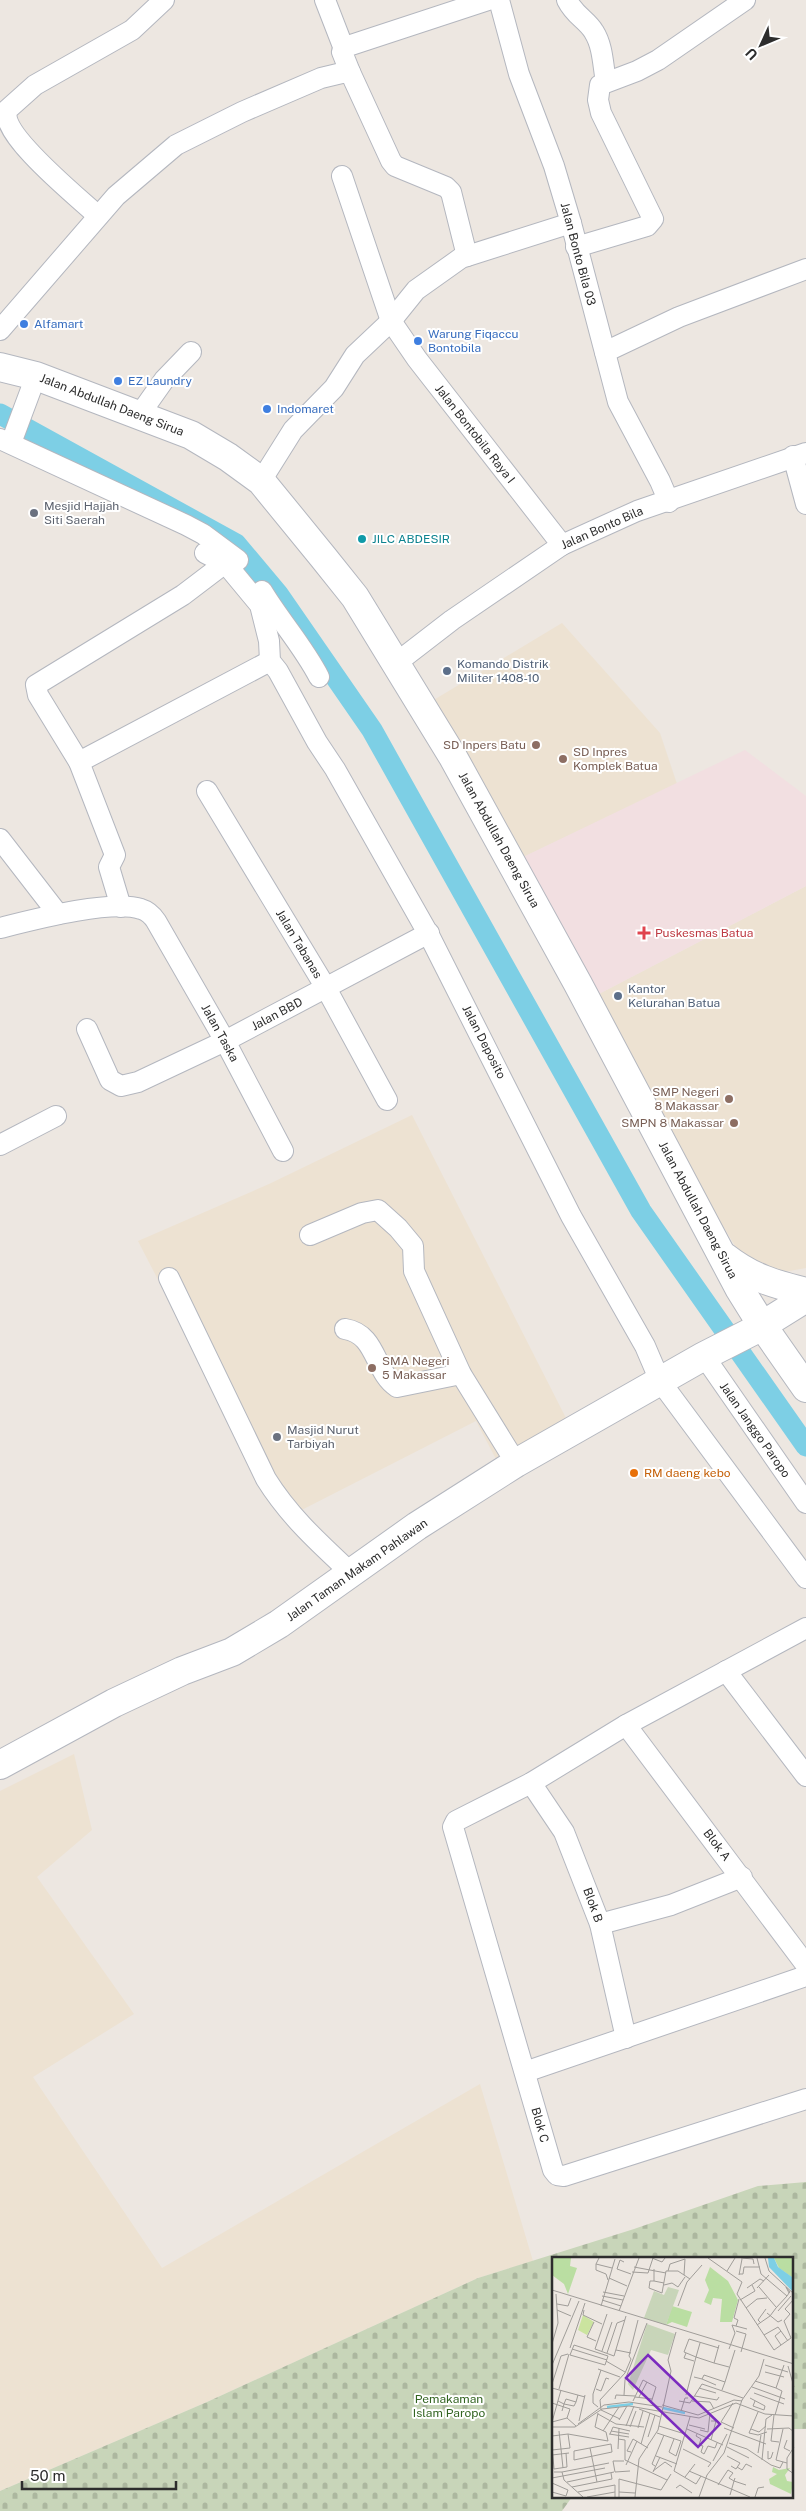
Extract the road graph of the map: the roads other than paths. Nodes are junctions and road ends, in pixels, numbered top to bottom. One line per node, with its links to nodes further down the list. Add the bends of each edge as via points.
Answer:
1 (164, 0): 11 (street, via 132,30 35,85 11,104 5,115 26,149)
2 (325, 0): 7 (street)
3 (488, 0): 7 (street)
4 (499, 0): 12 (street, Jalan Bonto Bila 03, via 519,74 554,166)
5 (567, 0): 9 (street, via 572,11 594,32)
6 (746, 0): 9 (street, via 658,60)
7 (344, 49): 8 (street, via 342,52)
8 (350, 72): 11 (street, via 321,78 176,145 116,196); 14 (street, via 395,166 451,192)
9 (606, 82): 13 (street, via 600,85 598,100 601,113 653,219 647,226)
10 (342, 176): 16 (street, Jalan Bontobila Raya I)
11 (98, 216): 17 (street)
12 (571, 224): 13 (street, Jalan Bonto Bila 03); 14 (street)
13 (576, 247): 19 (street, Jalan Bonto Bila 03)
14 (467, 256): 16 (street, via 416,290)
15 (806, 269): 19 (street, via 678,318)
16 (391, 321): 25 (street, via 355,355 334,388 293,430); 28 (street, Jalan Bontobila Raya I)
17 (0, 330)
18 (191, 352): 22 (street, via 164,380)
19 (604, 352): 26 (street, Jalan Bonto Bila 03, via 618,402)
20 (0, 367): 21 (main road, Jalan Abdullah Daeng Sirua)
21 (33, 383): 22 (main road, Jalan Abdullah Daeng Sirua); 23 (street)
22 (140, 414): 25 (main road, Jalan Abdullah Daeng Sirua, via 191,435)
23 (9, 437): 30 (street, via 186,525)
24 (799, 455): 26 (street, Jalan Bonto Bila); 27 (street)
25 (261, 481): 32 (main road, Jalan Abdullah Daeng Sirua, via 355,598)
26 (669, 502): 28 (street, Jalan Bonto Bila, via 637,511)
27 (806, 504)
28 (562, 545): 32 (street, Jalan Bonto Bila, via 460,614)
29 (204, 553): 30 (street)
30 (230, 560): 31 (street, via 259,586); 33 (street, via 260,605); 35 (street, via 183,595 36,685 38,696)
31 (308, 656): 33 (street); 34 (street)
32 (395, 664): 50 (main road, Jalan Abdullah Daeng Sirua, via 453,758 538,911)
33 (274, 666): 35 (street); 41 (street, Jalan Deposito)
34 (319, 676)
35 (79, 762): 38 (street, via 115,855 110,867)
36 (207, 791): 42 (street, Jalan Tabanas)
37 (0, 839): 39 (street)
38 (121, 907): 39 (street); 44 (street, Jalan Taska, via 142,909 153,916)
39 (58, 914): 40 (street)
40 (0, 928)
41 (428, 934): 42 (street, Jalan BBD); 58 (street, Jalan Deposito, via 571,1216 645,1346)
42 (326, 988): 44 (street, Jalan BBD); 45 (street, Jalan Tabanas)
43 (87, 1029): 44 (street, Jalan BBD, via 110,1080 121,1086 138,1082)
44 (225, 1041): 48 (street, Jalan Taska)
45 (387, 1100)
46 (56, 1116): 47 (street)
47 (0, 1145)
48 (283, 1151)
49 (310, 1235): 57 (street, via 362,1213 378,1210 386,1216 413,1246 414,1271)
50 (720, 1253): 52 (main road, via 744,1272); 54 (main road, Jalan Abdullah Daeng Sirua)
51 (169, 1278): 62 (street, via 266,1479 284,1507)
52 (806, 1292)
53 (806, 1298): 54 (main road, Jalan Taman Makam Pahlawan)
54 (757, 1328): 56 (main road, Jalan Taman Makam Pahlawan); 59 (main road, Jalan Abdullah Daeng Sirua)
55 (345, 1329): 57 (street, via 357,1332 364,1339 390,1381 397,1386)
56 (708, 1354): 58 (main road, Jalan Taman Makam Pahlawan); 61 (street, Jalan Janggo Paropo)
57 (461, 1374): 60 (street)
58 (660, 1381): 60 (main road, Jalan Taman Makam Pahlawan); 63 (street, Jalan Deposito)
59 (806, 1388)
60 (516, 1463): 62 (main road, Jalan Taman Makam Pahlawan)
61 (806, 1503)
62 (350, 1572): 67 (main road, Jalan Taman Makam Pahlawan, via 279,1624 232,1652 114,1703)
63 (806, 1578)
64 (806, 1628): 65 (street)
65 (726, 1671): 66 (street); 68 (street)
66 (626, 1725): 69 (street); 70 (street, Blok A)
67 (0, 1765)
68 (806, 1776)
69 (531, 1783): 71 (street, Blok B, via 564,1832); 75 (street, Blok C, via 453,1824 487,1951)
70 (742, 1877): 71 (street, via 671,1905); 72 (street, Blok A)
71 (600, 1924): 74 (street, Blok B)
72 (806, 1965)
73 (806, 1976): 74 (street)
74 (626, 2038): 75 (street)
75 (525, 2072): 76 (street, Blok C, via 553,2170 564,2176)
76 (806, 2099)

